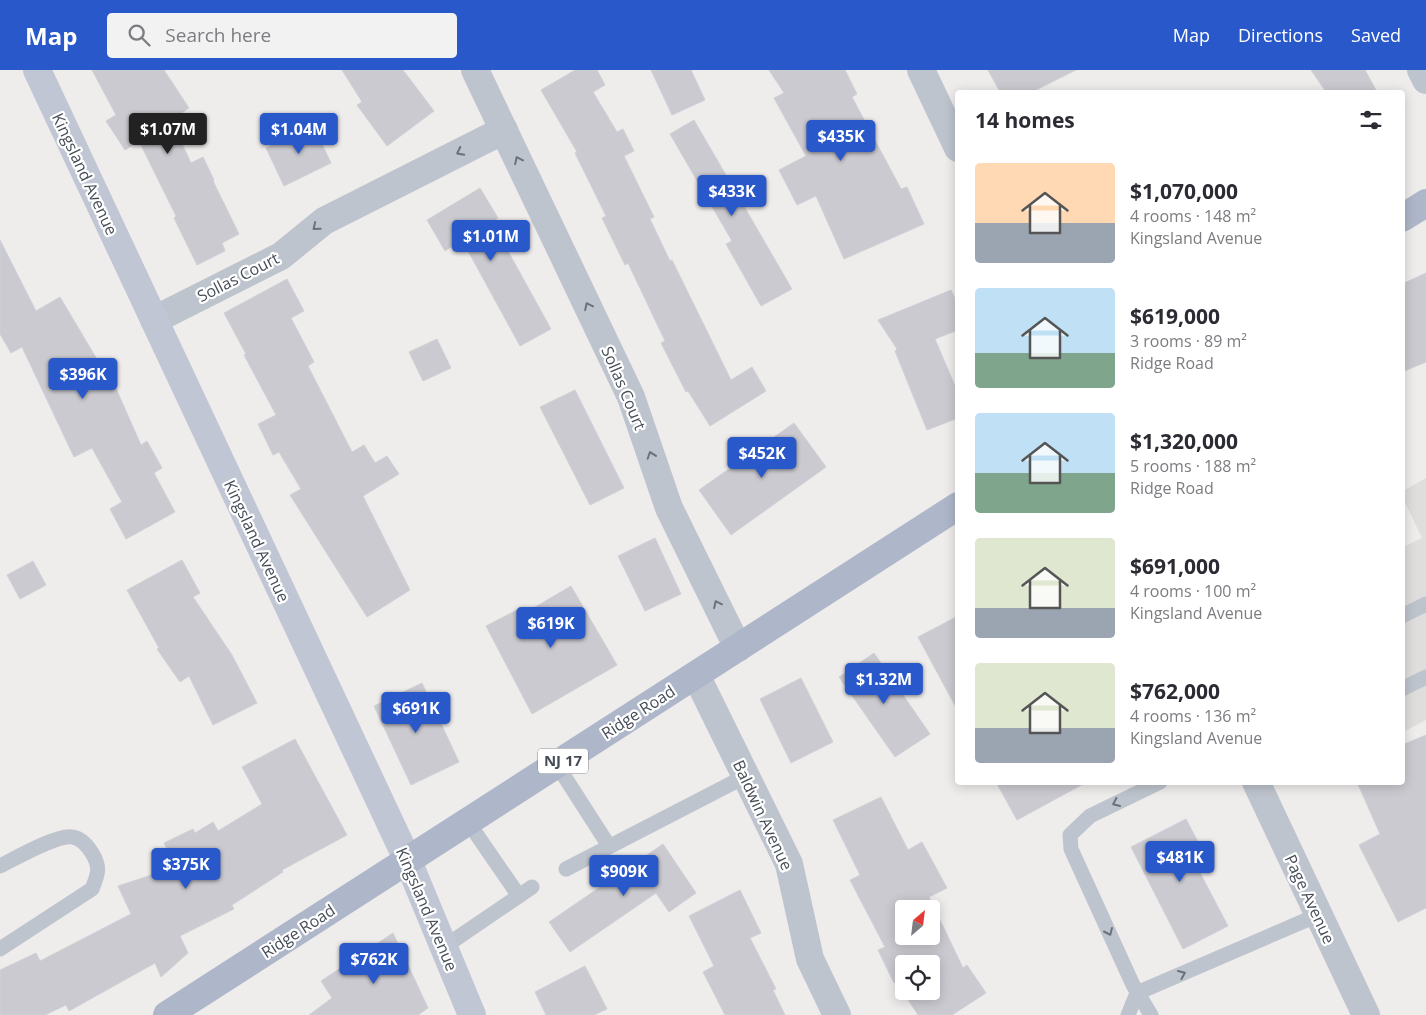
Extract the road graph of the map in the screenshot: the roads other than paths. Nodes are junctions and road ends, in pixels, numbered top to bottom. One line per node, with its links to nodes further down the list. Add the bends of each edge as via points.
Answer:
1 (37, 70): 10 (main road, Kingsland Avenue)
2 (475, 70): 6 (street, Sollas Court)
3 (921, 70): 7 (street)
4 (1421, 70): 5 (street)
5 (1426, 80)
6 (504, 130): 10 (street, Sollas Court, one-way to 10, via 324,221 281,256); 14 (street, Sollas Court, one-way to 6, via 669,508 631,397)
7 (955, 142)
8 (1426, 203): 9 (main road)
9 (1405, 216)
10 (154, 320): 24 (main road, Kingsland Avenue)
11 (955, 508): 14 (main road, Ridge Road / NJ 17)
12 (1426, 604): 13 (lane)
13 (1405, 614)
14 (738, 648): 15 (main road, Ridge Road / NJ 17)
15 (696, 675): 18 (main road, Ridge Road / NJ 17); 19 (street, Baldwin Avenue)
16 (1426, 677): 17 (lane)
17 (1405, 688)
18 (556, 765): 22 (main road, Ridge Road / NJ 17); 23 (lane)
19 (746, 776): 23 (lane); 35 (street, Baldwin Avenue, via 789,864 810,960)
20 (1154, 785): 32 (lane, one-way to 32, via 1090,816 1070,835 1071,849)
21 (1257, 785): 29 (street, Page Avenue)
22 (468, 822): 24 (main road, Ridge Road / NJ 17); 28 (lane)
23 (609, 846): 26 (lane)
24 (408, 861): 30 (main road, Kingsland Avenue); 33 (main road, Ridge Road / NJ 17)
25 (0, 866): 31 (lane, via 49,842 71,836 85,843 96,860 99,873 92,889)
26 (566, 869)
27 (532, 888): 28 (lane)
28 (519, 896): 30 (lane)
29 (1318, 915): 32 (lane, one-way to 29); 38 (street, Page Avenue)
30 (444, 947): 34 (main road, Kingsland Avenue)
31 (0, 949)
32 (1138, 993): 36 (lane); 37 (lane)
33 (167, 1015)
34 (472, 1015)
35 (837, 1015)
36 (1128, 1015)
37 (1151, 1015)
38 (1366, 1015)

